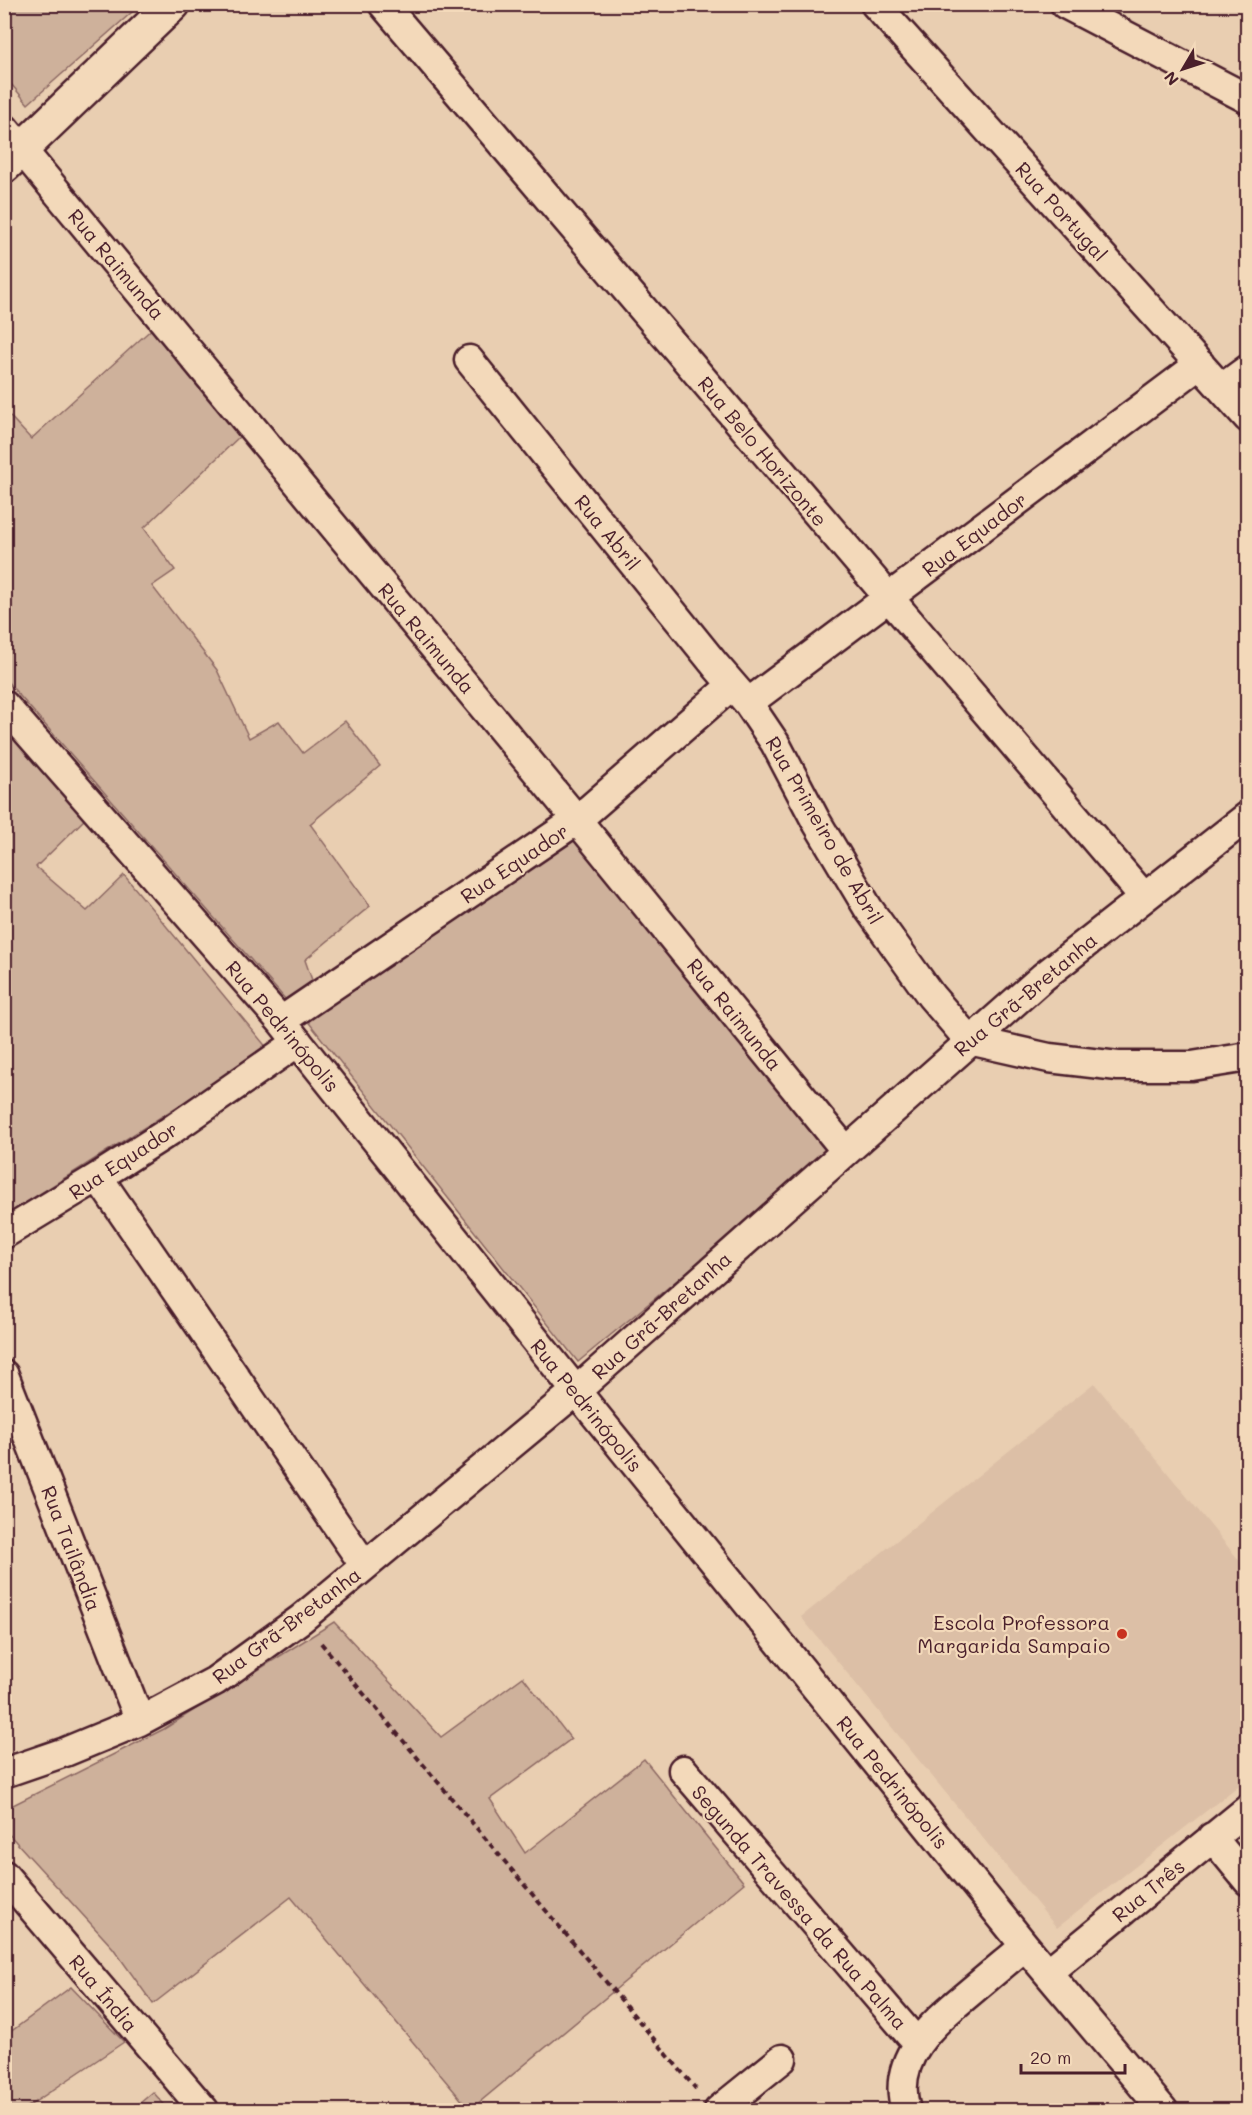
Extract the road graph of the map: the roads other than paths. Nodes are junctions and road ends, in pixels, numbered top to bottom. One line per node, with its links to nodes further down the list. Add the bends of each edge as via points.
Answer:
1 (173, 4): 6 (street)
2 (383, 4): 12 (street, Rua Belo Horizonte)
3 (875, 4): 8 (street, Rua Portugal)
4 (1065, 4): 5 (street)
5 (1248, 99)
6 (10, 148): 16 (street, Rua Raimunda)
7 (469, 360): 13 (street, Rua Abril)
8 (1200, 364): 10 (street, Rua Portugal); 12 (street, Rua Equador)
9 (1248, 369): 10 (street)
10 (1222, 388): 11 (street, Rua Portugal)
11 (1248, 418)
12 (889, 598): 13 (street, Rua Equador); 17 (street, Rua Belo Horizonte)
13 (740, 694): 16 (street, Rua Equador); 19 (street, Rua Primeiro de Abril, via 775,744 868,908 931,996)
14 (4, 705): 18 (street, Rua Pedrinópolis)
15 (1248, 816): 17 (street, Rua Grã-Bretanha)
16 (577, 820): 18 (street, Rua Equador); 21 (street, Rua Raimunda)
17 (1144, 897): 19 (street, Rua Grã-Bretanha)
18 (289, 1031): 22 (street, Rua Equador, via 170,1131); 25 (street, Rua Pedrinópolis)
19 (969, 1040): 20 (street, via 1049,1058 1118,1066 1192,1066); 21 (street, Rua Grã-Bretanha)
20 (1248, 1057)
21 (846, 1151): 25 (street, Rua Grã-Bretanha)
22 (98, 1177): 23 (street, Rua Equador); 26 (street)
23 (4, 1234)
24 (4, 1375): 27 (street, Rua Tailândia)
25 (576, 1391): 26 (street, Rua Grã-Bretanha); 34 (street, Rua Pedrinópolis)
26 (365, 1566): 27 (street, Rua Grã-Bretanha, via 301,1619 215,1680)
27 (140, 1721): 29 (street, Rua Grã-Bretanha)
28 (683, 1770): 36 (street, Segunda Travessa da Rua Palma)
29 (4, 1773)
30 (1248, 1809): 31 (street, Rua Três)
31 (1212, 1837): 33 (street); 35 (street, Rua Três)
32 (4, 1875): 39 (street, Rua Índia)
33 (1248, 1881)
34 (1025, 1946): 35 (street, Rua Pedrinópolis); 36 (street, via 946,2012)
35 (1048, 1972): 41 (street, Rua Pedrinópolis)
36 (917, 2043): 40 (street, via 905,2066 902,2098)
37 (782, 2059): 38 (street)
38 (709, 2101)
39 (204, 2110)
40 (906, 2110)
41 (1163, 2110)

